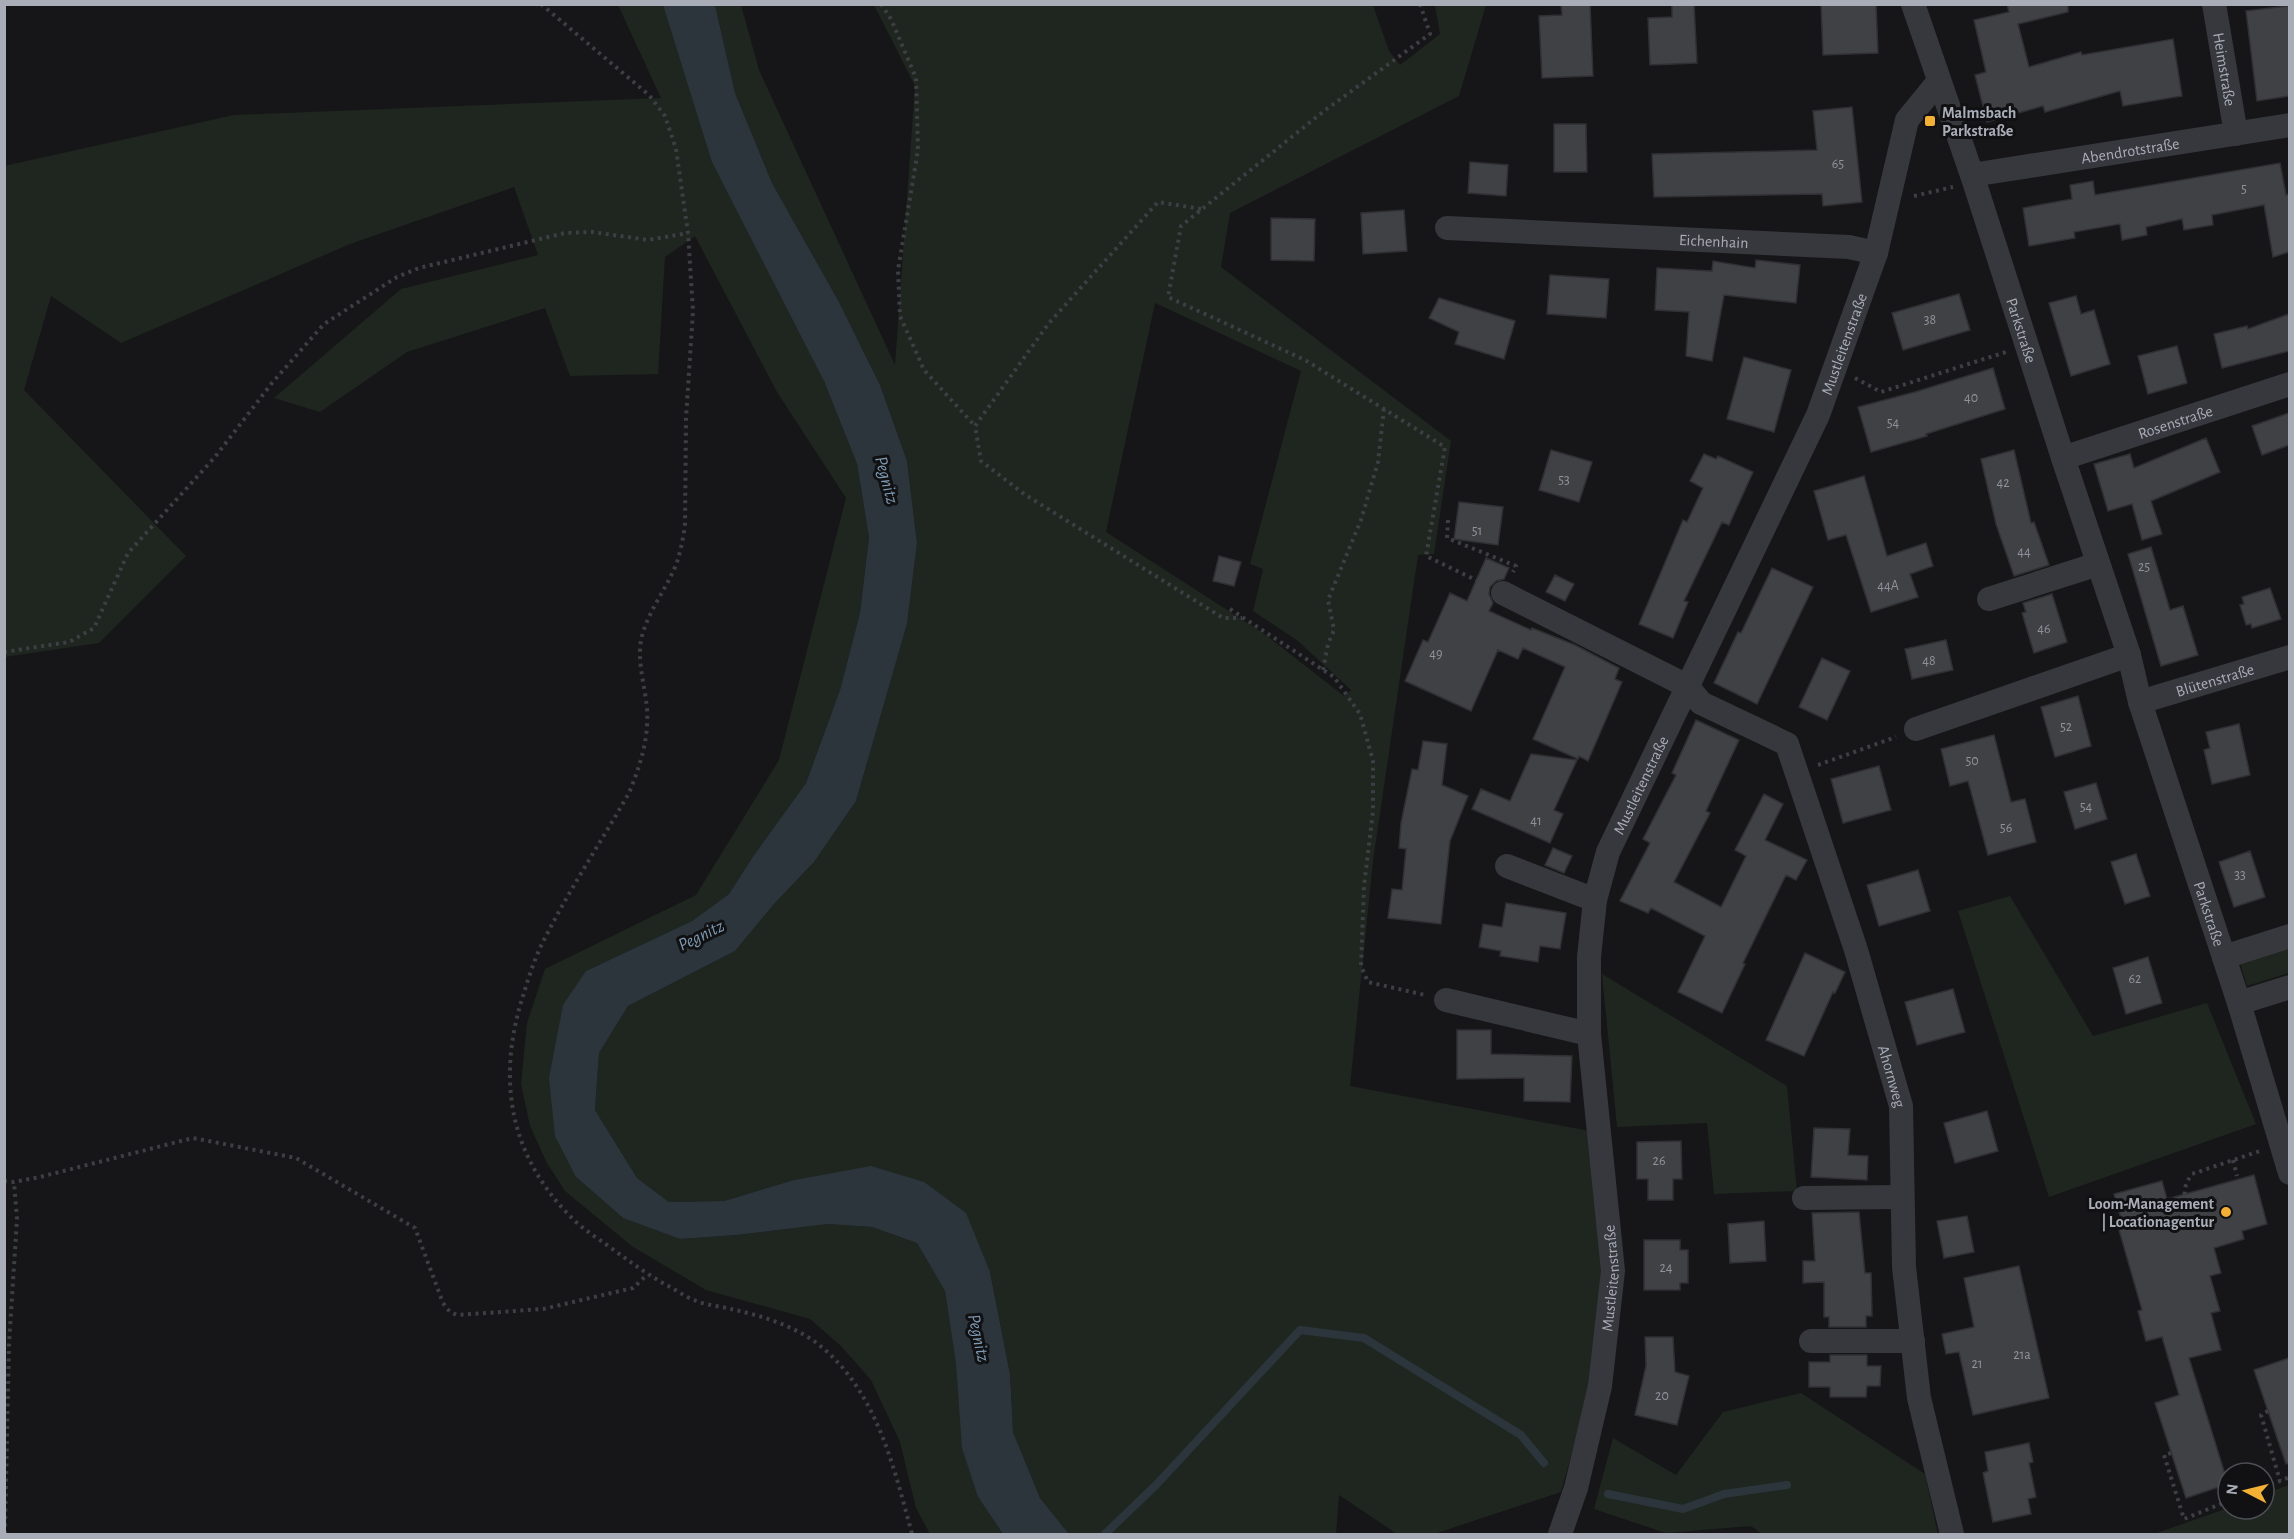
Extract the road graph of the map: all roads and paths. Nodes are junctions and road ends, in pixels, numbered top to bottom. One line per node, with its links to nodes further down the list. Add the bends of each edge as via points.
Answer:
1 (541, 4): 13 (path, via 649,95 665,116 676,149)
2 (881, 4): 19 (path, via 916,78 918,150 898,270 900,315 924,370)
3 (1420, 4): 11 (path, via 1430,34 1324,111)
4 (1913, 4): 6 (street, Parkstraße)
5 (2214, 4): 8 (street, Heimstraße)
6 (1938, 82): 9 (street, Parkstraße); 14 (street, Mustleitenstraße, via 1906,120)
7 (2289, 125): 8 (street, Abendrotstraße)
8 (2236, 134): 9 (street, Abendrotstraße)
9 (1973, 178): 10 (path); 15 (street, Parkstraße)
10 (1905, 198)
11 (1202, 209): 18 (path, via 1181,226 1168,297 1305,360); 19 (path, via 1158,202 1049,323)
12 (1447, 228): 14 (street, Eichenhain, via 1849,247)
13 (688, 233): 27 (path, via 648,240 592,232 565,233 419,268 397,277 324,324 272,383 215,457 129,553 94,628 69,642); 52 (path, via 693,310 685,526 677,563 642,637 645,745 629,793 543,941 517,1015 509,1084 518,1131 542,1182 578,1223)
14 (1876, 253): 31 (street, Mustleitenstraße, via 1818,415)
15 (2026, 345): 16 (path, via 1881,392); 20 (street, Parkstraße)
16 (1855, 378)
17 (2289, 384): 20 (street, Rosenstraße)
18 (1384, 409): 23 (path, via 1445,447 1426,556); 30 (path, via 1378,462 1328,600 1334,630)
19 (975, 426): 26 (path, via 981,461 1024,494 1223,618)
20 (2063, 458): 22 (street, Parkstraße)
21 (1448, 520): 23 (path, via 1447,538 1516,566)
22 (2098, 564): 24 (street); 28 (street, Parkstraße)
23 (1503, 593): 31 (street, Ahornweg)
24 (1989, 599)
25 (1230, 609): 26 (path)
26 (1242, 618): 30 (path)
27 (4, 652)
28 (2129, 655): 32 (street, Parkstraße); 33 (street)
29 (2289, 657): 32 (street, Blütenstraße)
30 (1323, 670): 40 (path, via 1334,677 1360,714 1373,761 1361,966 1368,982)
31 (1687, 686): 34 (street, Ahornweg, via 1701,703 1787,744); 36 (street, Mustleitenstraße, via 1608,852)
32 (2140, 702): 38 (street, Parkstraße)
33 (1916, 729): 34 (path)
34 (1798, 772): 49 (street, Ahornweg, via 1901,1106)
35 (1507, 866): 36 (street)
36 (1595, 900): 42 (street, Mustleitenstraße, via 1589,957)
37 (2289, 936): 38 (street)
38 (2223, 957): 41 (street, Parkstraße)
39 (2289, 987): 41 (street)
40 (1446, 1000): 42 (street)
41 (2239, 1003): 43 (street, Parkstraße)
42 (1589, 1034): 63 (street, Mustleitenstraße, via 1613,1271 1600,1386 1576,1488)
43 (2280, 1144): 44 (path); 45 (street, Parkstraße)
44 (2233, 1160): 46 (path); 51 (path, via 2192,1174 2186,1183)
45 (2289, 1173)
46 (2237, 1176)
47 (4, 1181): 48 (path)
48 (14, 1182): 52 (path, via 193,1138 296,1158 415,1228 443,1303 458,1315 543,1309 633,1288); 61 (path, via 17,1219)
49 (1901, 1197): 50 (street); 54 (street, Ahornweg)
50 (1804, 1198)
51 (2186, 1202)
52 (646, 1275): 62 (path, via 695,1300 755,1315 805,1334 824,1348 849,1374 868,1404 892,1460)
53 (1811, 1341): 54 (street)
54 (1913, 1341): 64 (street, Ahornweg, via 1919,1398)
55 (2268, 1411): 58 (path, via 2261,1415)
56 (2171, 1452): 60 (path, via 2164,1455 2184,1519)
57 (2289, 1477): 58 (path)
58 (2280, 1480): 59 (path)
59 (2276, 1482)
60 (2216, 1506)
61 (5, 1534)
62 (912, 1534)
63 (1560, 1534)
64 (1952, 1534)

